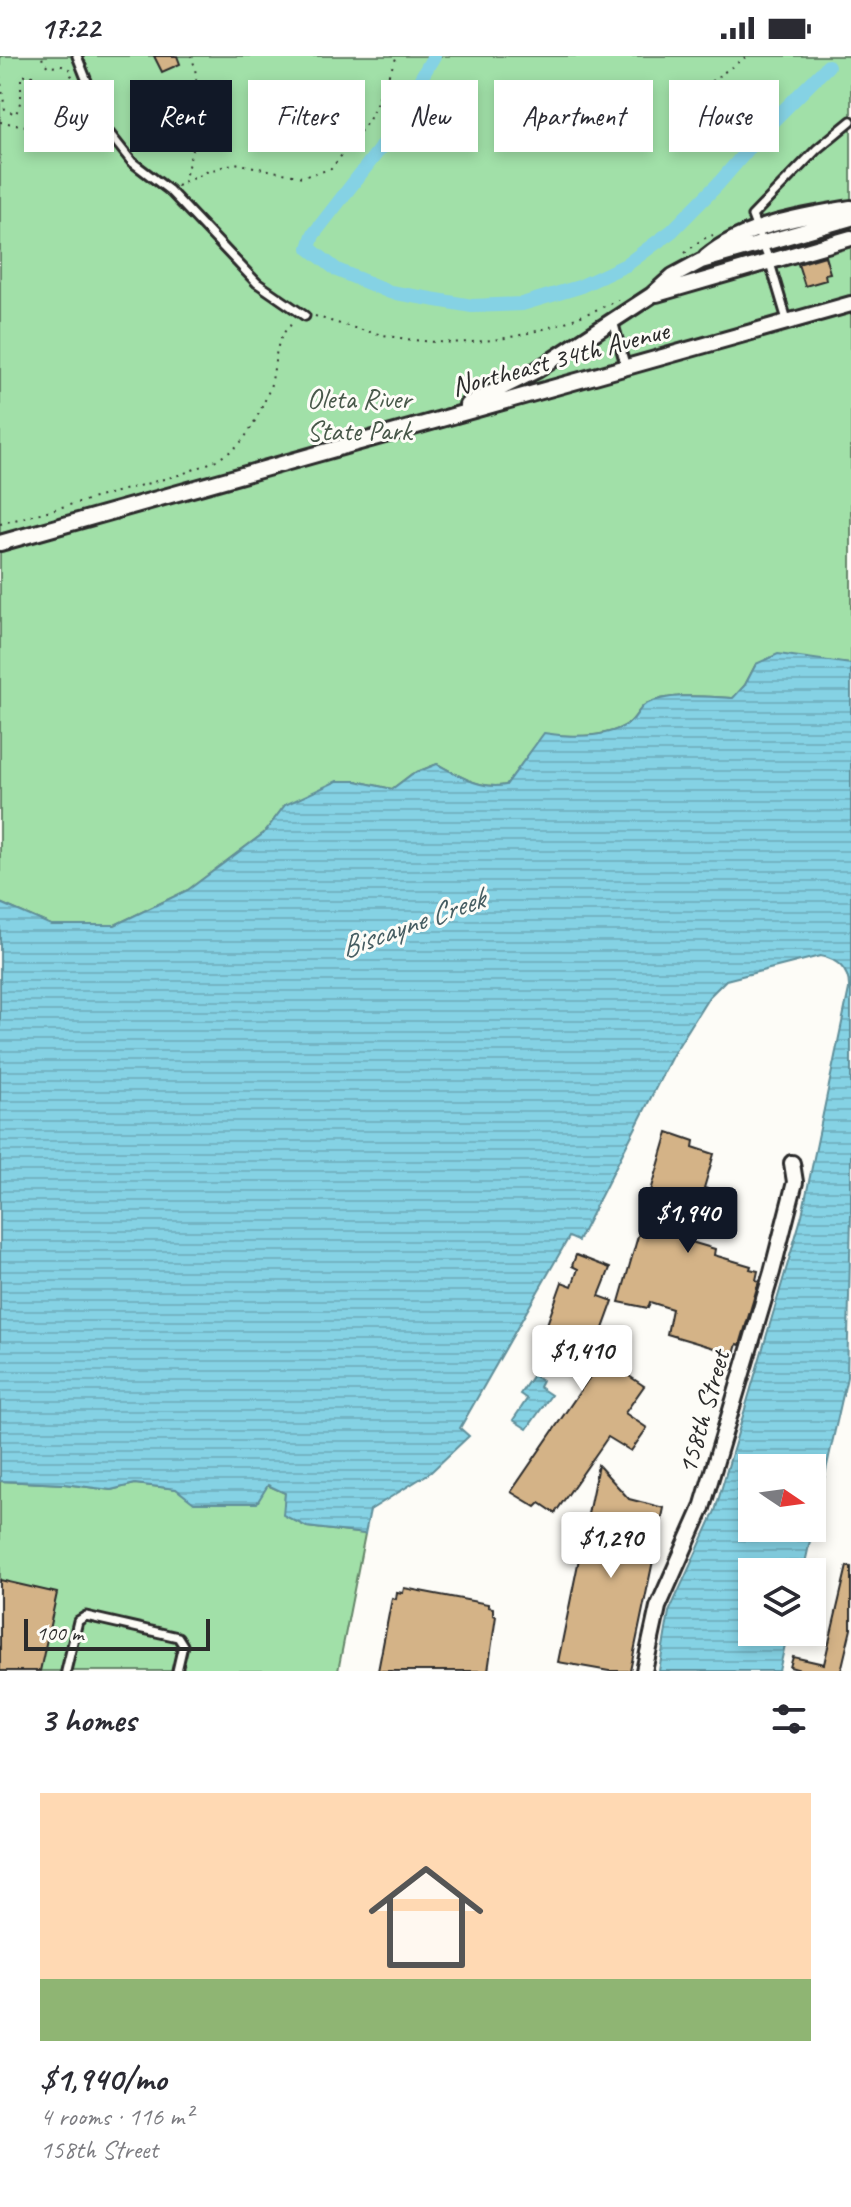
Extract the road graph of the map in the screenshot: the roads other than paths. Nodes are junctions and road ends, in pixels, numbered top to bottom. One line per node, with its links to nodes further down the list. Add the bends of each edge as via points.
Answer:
1 (77, 56): 10 (lane, via 106,129 132,162 169,190 257,283)
2 (851, 121): 5 (lane, via 752,216)
3 (851, 208): 5 (street, Northeast 34th Avenue, via 804,216)
4 (851, 218): 5 (street, Northeast 34th Avenue)
5 (760, 236): 7 (lane); 8 (street, Northeast 34th Avenue, via 724,241)
6 (851, 238): 7 (street, Northeast 34th Avenue)
7 (770, 263): 8 (street, Northeast 34th Avenue); 11 (lane)
8 (652, 295): 12 (street, Northeast 34th Avenue)
9 (851, 304): 11 (street, Northeast 34th Avenue)
10 (305, 316)
11 (787, 320): 13 (street, Northeast 34th Avenue)
12 (613, 321): 13 (lane); 14 (street, Northeast 34th Avenue, via 537,370)
13 (626, 368): 14 (street, Northeast 34th Avenue)
14 (434, 420): 15 (street)
15 (0, 543)
16 (792, 1163): 19 (street, 158th Street, via 795,1182 772,1272 702,1508 658,1607)
17 (66, 1671): 18 (lane, via 78,1621 86,1616 178,1637 183,1645)
18 (177, 1671)
19 (644, 1671)

